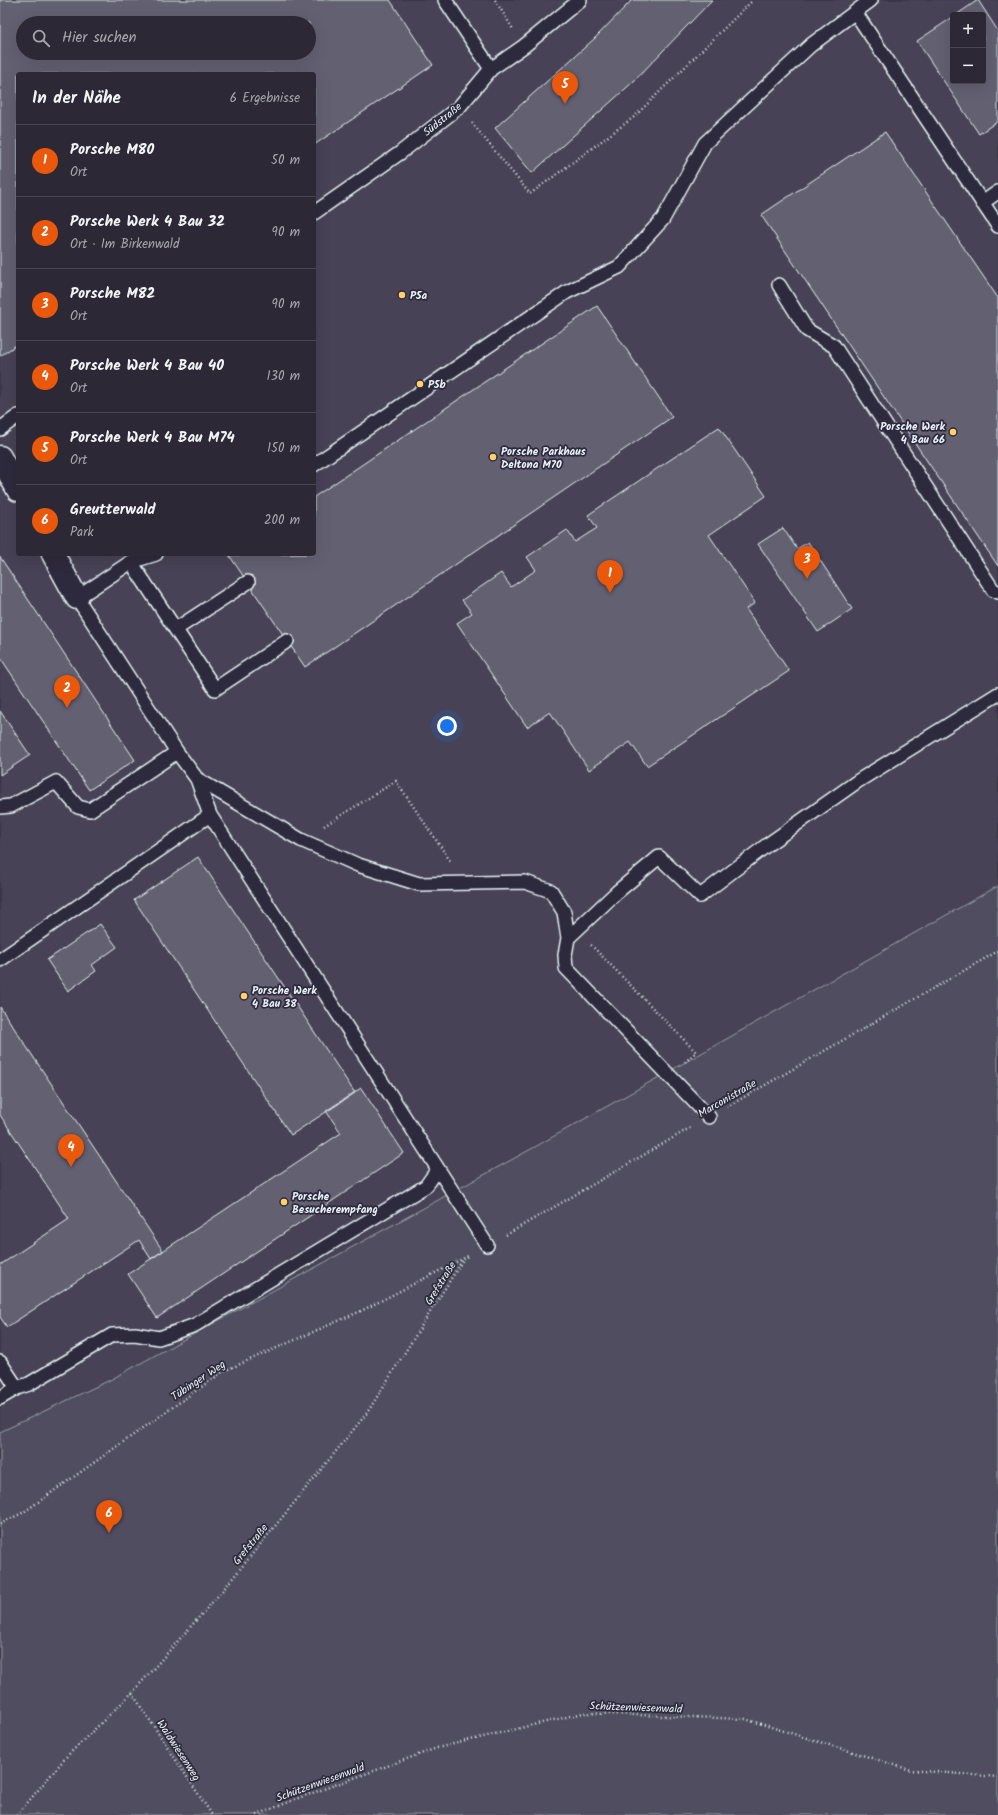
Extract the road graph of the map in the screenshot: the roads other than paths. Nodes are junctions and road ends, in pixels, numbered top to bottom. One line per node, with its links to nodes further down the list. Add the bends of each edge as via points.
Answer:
1 (446, 0): 5 (lane)
2 (580, 0): 5 (lane, Südstraße, via 524,46)
3 (871, 0): 4 (lane)
4 (855, 12): 7 (lane); 14 (lane, via 811,45 705,143 663,219 619,267 567,292)
5 (491, 69): 8 (lane, Südstraße, via 459,107 400,153)
6 (998, 192): 7 (lane)
7 (982, 203): 9 (lane)
8 (316, 212)
9 (998, 226)
10 (778, 285): 20 (lane, via 807,330 834,346 993,590)
11 (16, 417): 12 (lane)
12 (0, 429)
13 (0, 457): 15 (street)
14 (316, 464)
15 (16, 486)
16 (54, 556): 21 (street)
17 (150, 556): 18 (lane)
18 (131, 562): 21 (lane); 22 (lane)
19 (248, 582): 22 (lane)
20 (998, 592)
21 (77, 598): 25 (lane)
22 (176, 629): 23 (lane, via 215,689)
23 (287, 641)
24 (998, 694): 29 (lane, via 858,781 700,896 659,857)
25 (177, 752): 26 (lane); 27 (lane, via 90,810 78,806 56,782 11,806)
26 (197, 779): 28 (lane); 29 (lane, via 301,840 358,865 419,884 525,882 551,891 564,912)
27 (0, 807)
28 (210, 815): 30 (lane); 32 (lane)
29 (573, 934): 31 (lane, via 565,955 566,968)
30 (0, 960)
31 (709, 1117)
32 (438, 1169): 33 (lane); 35 (lane, via 426,1186 195,1325 159,1338 135,1334 112,1335 29,1384)
33 (487, 1245)
34 (0, 1362): 35 (lane)
35 (17, 1388): 36 (lane)
36 (0, 1398)

